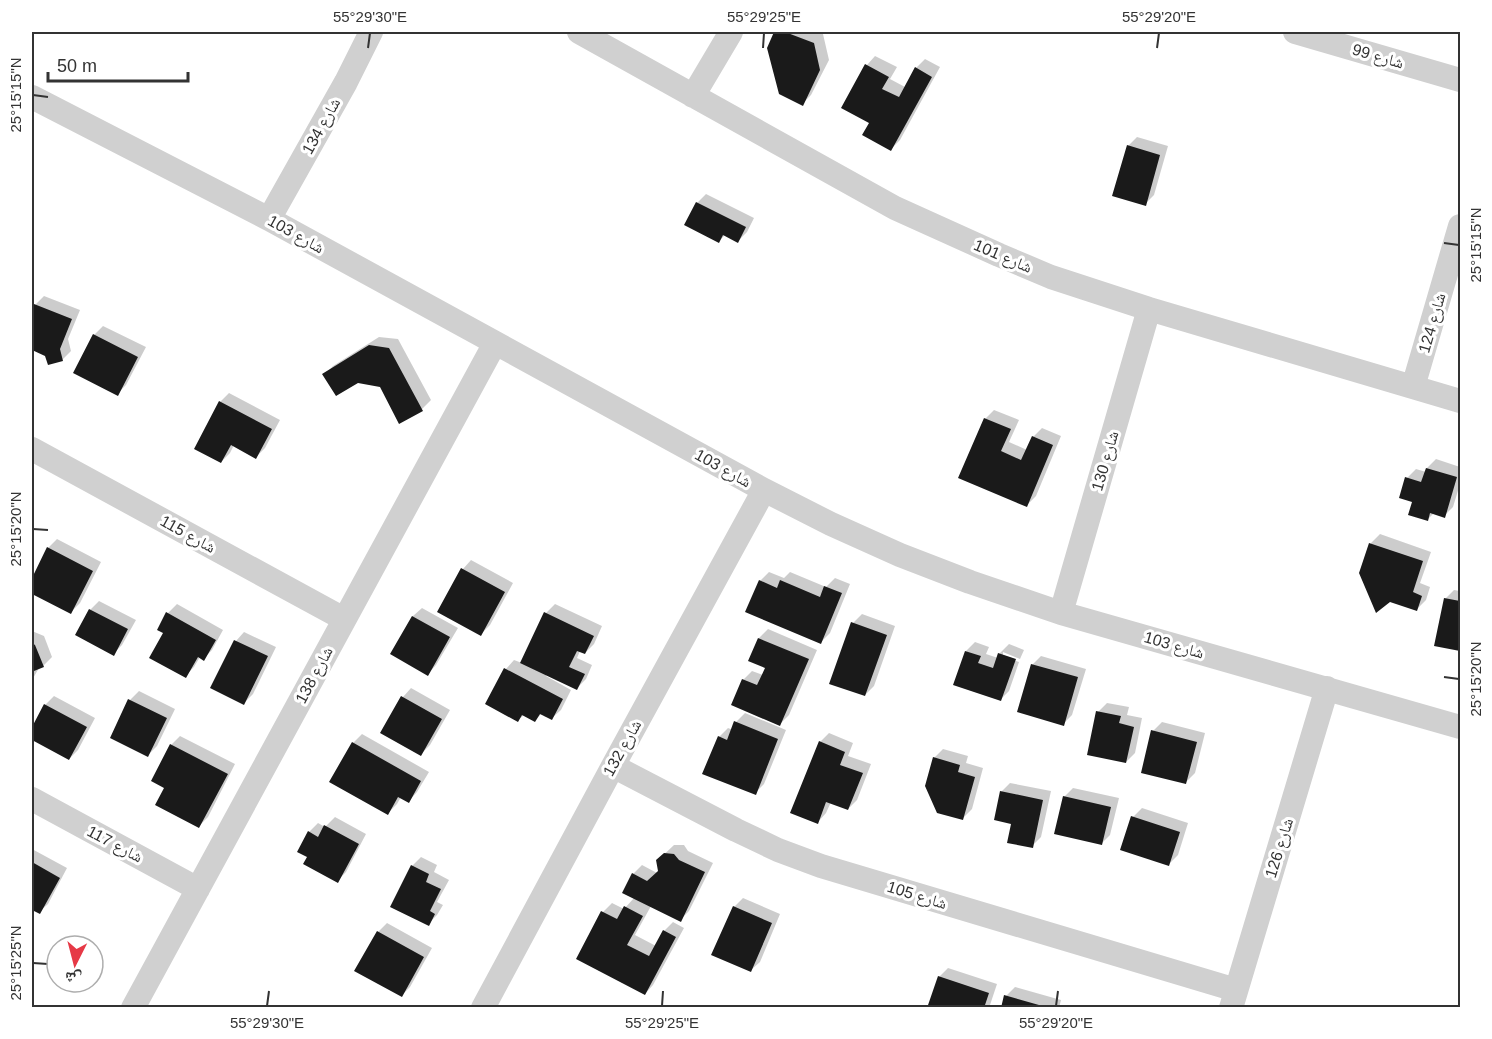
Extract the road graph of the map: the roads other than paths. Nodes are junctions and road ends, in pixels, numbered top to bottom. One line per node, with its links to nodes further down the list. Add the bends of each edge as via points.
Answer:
1 (371, 32): 8 (street, شارع 134)
2 (579, 32): 6 (street, شارع 101)
3 (731, 32): 6 (street)
4 (1295, 32): 5 (street, شارع 99)
5 (1461, 80)
6 (693, 96): 10 (street, شارع 101, via 895,208 946,232 1052,277)
7 (32, 97): 8 (street, شارع 103)
8 (269, 219): 11 (street, شارع 103)
9 (1461, 226): 12 (street, شارع 124)
10 (1149, 309): 12 (street, شارع 101); 16 (street, شارع 130)
11 (495, 343): 15 (street, شارع 103); 17 (street, شارع 138)
12 (1413, 387): 13 (street, شارع 101)
13 (1461, 401)
14 (32, 449): 17 (street, شارع 115)
15 (764, 490): 16 (street, شارع 103, via 900,555); 20 (street, شارع 132)
16 (1061, 613): 18 (street, شارع 103)
17 (344, 619): 22 (street, شارع 138)
18 (1327, 688): 19 (street, شارع 103); 23 (street, شارع 126)
19 (1461, 727)
20 (613, 766): 23 (street, شارع 105, via 778,850); 25 (street, شارع 132)
21 (32, 799): 22 (street, شارع 117)
22 (198, 889): 24 (street, شارع 138)
23 (1233, 999)
24 (133, 1008)
25 (483, 1008)

